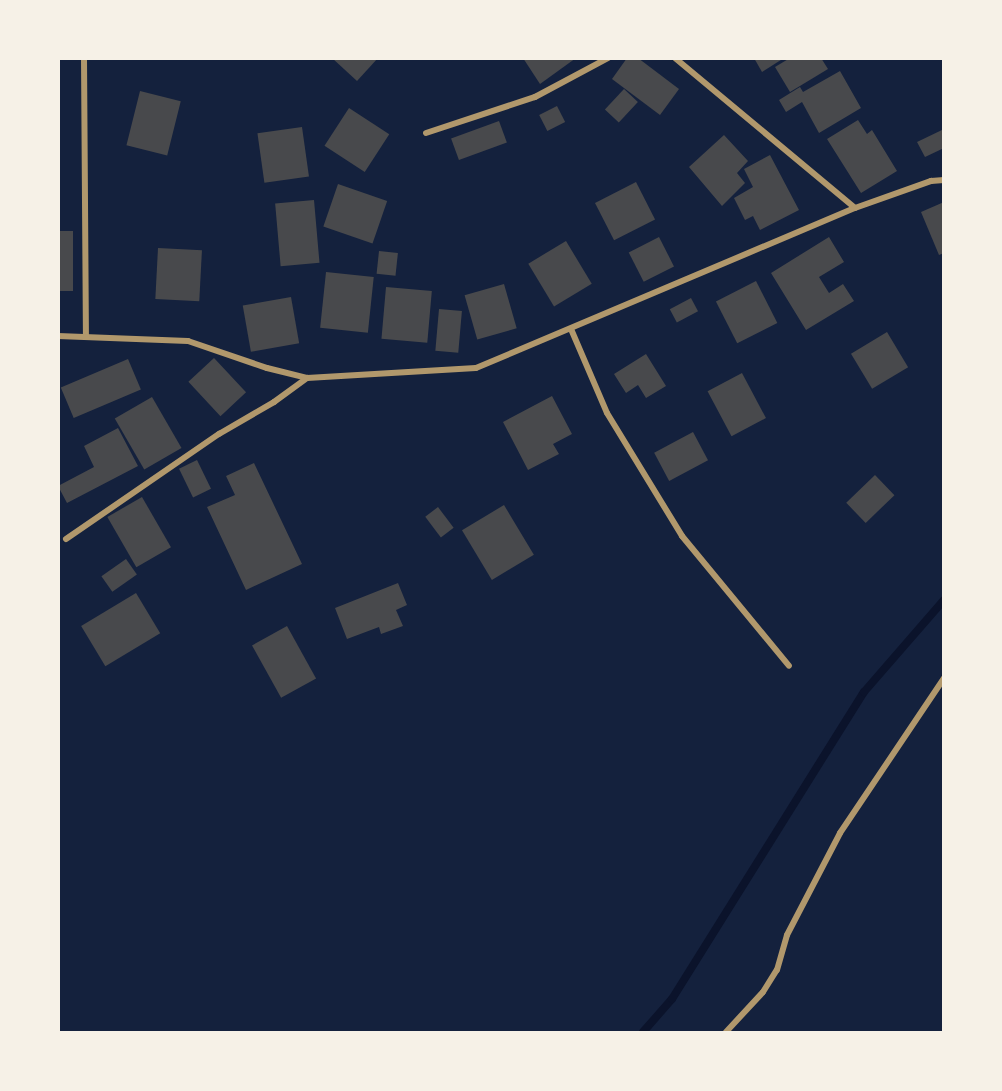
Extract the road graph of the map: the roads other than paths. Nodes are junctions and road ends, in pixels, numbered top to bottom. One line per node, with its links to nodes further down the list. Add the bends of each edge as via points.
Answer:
1 (84, 58): 9 (street)
2 (608, 58): 4 (street, via 535,97)
3 (675, 58): 6 (street)
4 (426, 133)
5 (944, 180): 6 (street)
6 (855, 208): 7 (street)
7 (571, 328): 10 (street, via 476,368); 12 (street, via 607,413 682,536)
8 (58, 336): 9 (street)
9 (86, 336): 10 (street, via 188,341)
10 (306, 378): 11 (street)
11 (66, 539)
12 (789, 666)
13 (944, 678): 14 (street, via 840,832 787,935 777,970 763,992)
14 (726, 1032)

